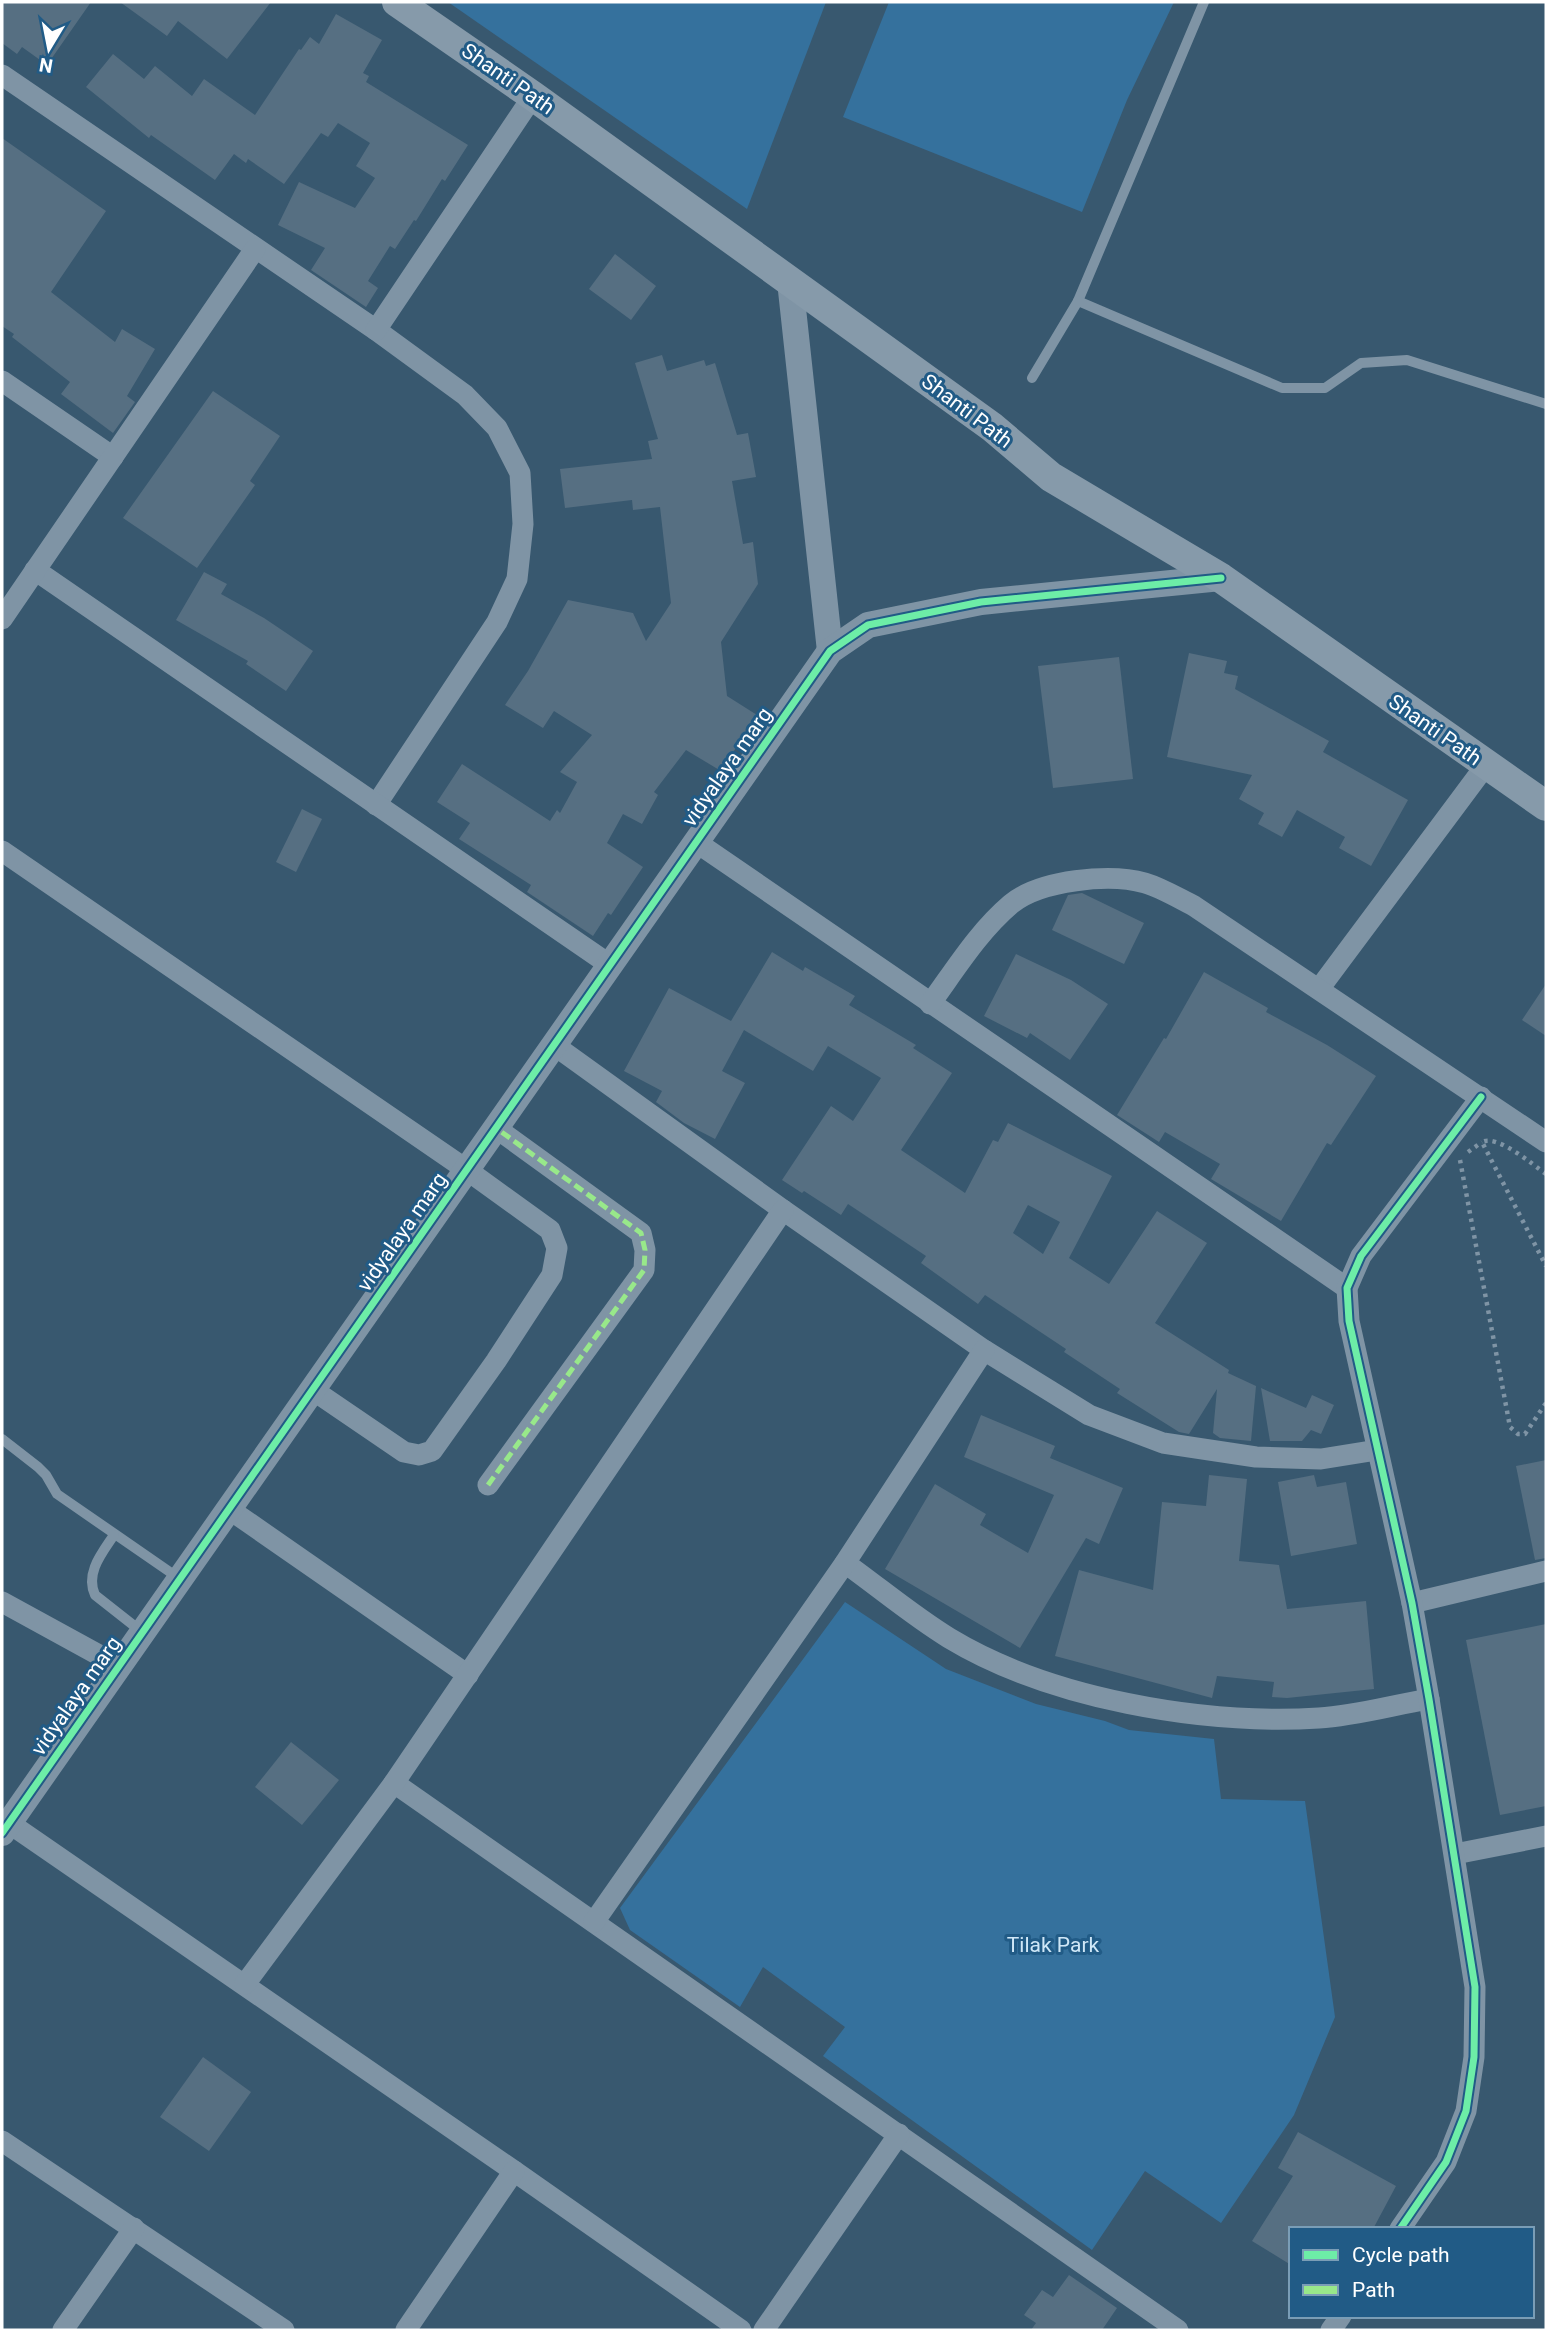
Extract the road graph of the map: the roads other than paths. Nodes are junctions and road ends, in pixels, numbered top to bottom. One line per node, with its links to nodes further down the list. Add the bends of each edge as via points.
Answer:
1 (397, 2): 4 (main road, Shanti Path)
2 (1204, 2): 7 (lane)
3 (2, 75): 5 (street)
4 (533, 96): 6 (main road, Shanti Path); 8 (street)
5 (255, 249): 8 (street); 12 (street)
6 (789, 281): 14 (main road, Shanti Path, via 992,427 1051,477); 16 (street)
7 (1078, 301): 9 (lane); 11 (lane, via 1282,388 1325,388 1361,363 1407,360)
8 (376, 330): 18 (street, via 465,395 497,428 520,473 523,524 517,579 497,622)
9 (1032, 378)
10 (2, 381): 12 (street)
11 (1546, 404)
12 (113, 457): 13 (street)
13 (35, 570): 15 (street); 18 (street)
14 (1221, 578): 16 (street, vidyalaya marg, via 981,602 868,625); 17 (main road, Shanti Path)
15 (2, 619)
16 (831, 651): 20 (street, vidyalaya marg)
17 (1486, 765): 19 (main road, Shanti Path); 23 (street)
18 (376, 805): 22 (street)
19 (1546, 806)
20 (696, 842): 22 (street, vidyalaya marg); 24 (street)
21 (2, 851): 29 (street)
22 (610, 965): 25 (street, vidyalaya marg)
23 (1319, 989): 24 (street, via 1194,906 1145,883 1102,878 1054,884 1013,902 984,930); 26 (street)
24 (930, 1004): 31 (street)
25 (554, 1045): 27 (street, vidyalaya marg); 30 (street)
26 (1481, 1097): 28 (street); 31 (street, via 1361,1256)
27 (496, 1128): 29 (street, vidyalaya marg); 36 (street, via 641,1233 645,1250 643,1270)
28 (1546, 1142)
29 (467, 1170): 33 (street, vidyalaya marg); 33 (street, via 550,1230 557,1248 552,1275 496,1361 432,1451 419,1455 404,1452)
30 (783, 1210): 32 (street); 46 (street)
31 (1347, 1288): 35 (street, via 1349,1321)
32 (984, 1350): 35 (street, via 1089,1415 1163,1443 1256,1457 1321,1459); 39 (street)
33 (313, 1390): 37 (street, vidyalaya marg)
34 (2, 1439): 38 (lane, via 38,1467 57,1494)
35 (1377, 1450): 43 (street)
36 (488, 1485)
37 (229, 1509): 41 (street, vidyalaya marg); 46 (street)
38 (114, 1535): 41 (lane); 44 (lane, via 93,1568 92,1588)
39 (845, 1563): 47 (street, via 949,1638 1015,1670 1089,1694 1164,1710 1250,1719 1322,1718); 52 (street)
40 (1546, 1571): 43 (street)
41 (180, 1579): 44 (street, vidyalaya marg)
42 (2, 1602): 45 (street)
43 (1412, 1603): 47 (street)
44 (142, 1632): 45 (street, vidyalaya marg)
45 (119, 1666): 49 (street, vidyalaya marg)
46 (468, 1675): 48 (street)
47 (1429, 1699): 51 (street)
48 (394, 1783): 52 (street); 53 (street)
49 (5, 1828): 53 (street)
50 (1546, 1836): 51 (street)
51 (1455, 1854): 57 (street, via 1475,1987 1474,2057 1466,2111 1446,2162)
52 (594, 1922): 54 (street)
53 (245, 1984): 56 (street)
54 (899, 2134): 63 (street); 64 (street)
55 (3, 2144): 58 (street)
56 (514, 2171): 59 (street); 62 (street)
57 (1401, 2227)
58 (135, 2228): 60 (street); 61 (street)
59 (738, 2329)
60 (63, 2330)
61 (284, 2330)
62 (406, 2330)
63 (764, 2330)
64 (1178, 2330)

